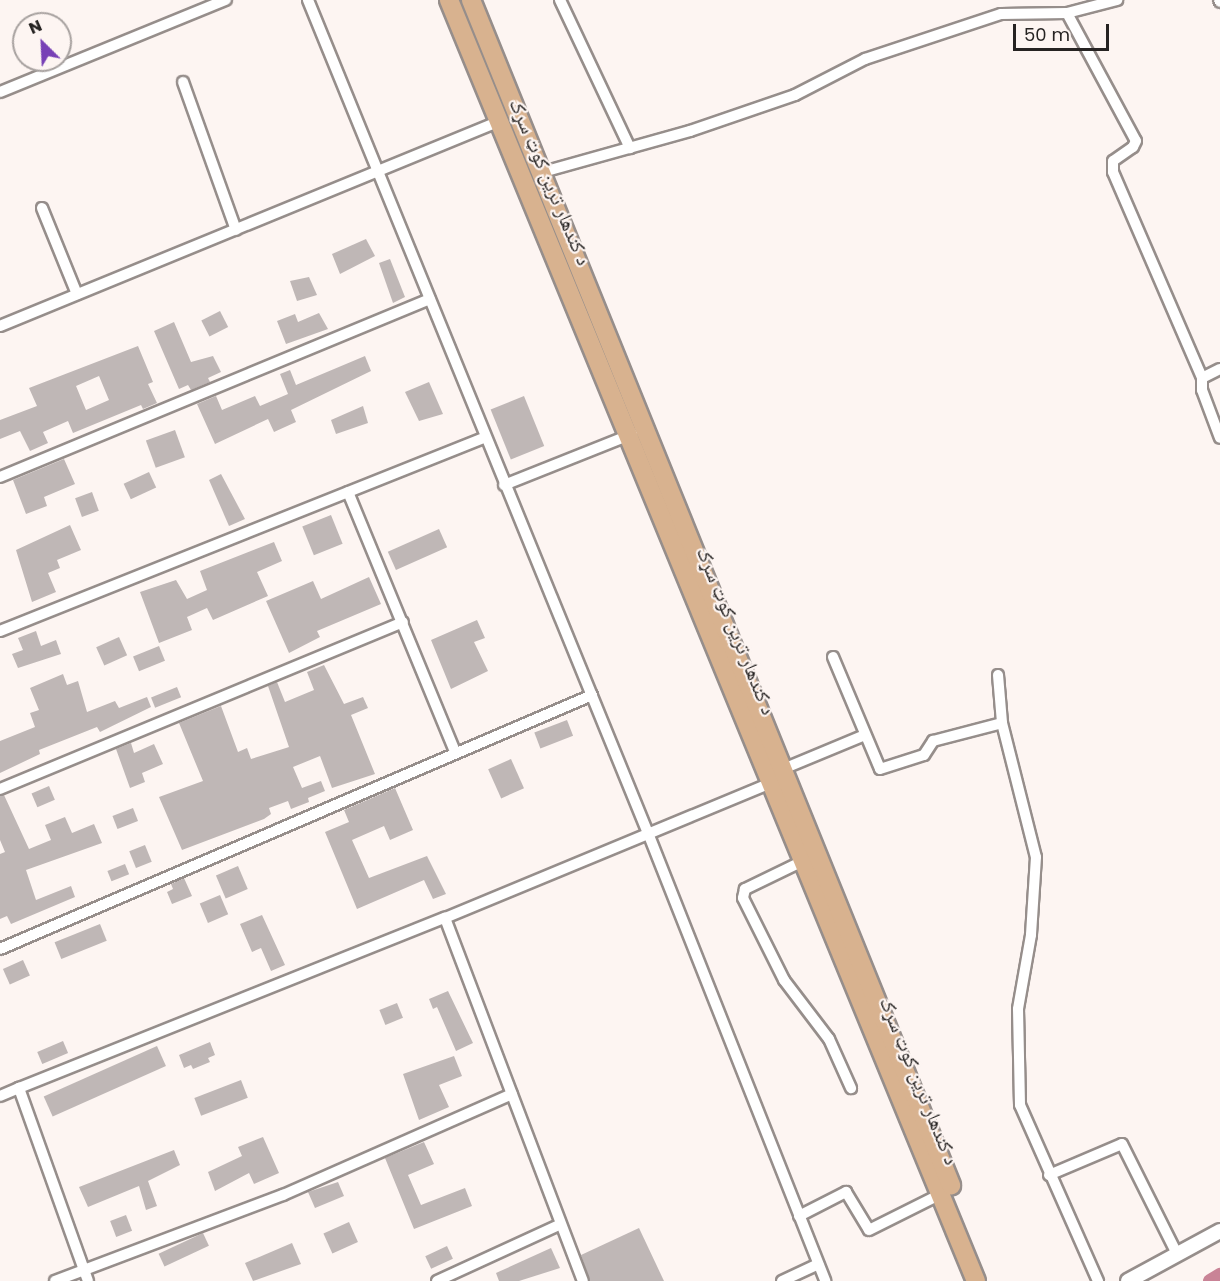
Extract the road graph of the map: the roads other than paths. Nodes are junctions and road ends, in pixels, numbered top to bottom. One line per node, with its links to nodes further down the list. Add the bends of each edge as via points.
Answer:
1 (226, 0): 9 (street)
2 (308, 0): 12 (street)
3 (449, 0): 10 (main road, د کندهار ترين کوټ سړک)
4 (471, 0): 13 (main road, د کندهار ترين کوټ سړک)
5 (560, 0): 11 (street)
6 (1118, 0): 7 (street)
7 (1067, 13): 11 (street, via 1001,14 864,59 829,81 795,95); 20 (street, via 1136,141 1113,161 1113,172)
8 (183, 82): 15 (street)
9 (0, 92)
10 (500, 121): 12 (street); 21 (main road, د کندهار ترين کوټ سړک)
11 (630, 148): 13 (street)
12 (378, 172): 15 (street); 17 (street)
13 (543, 172): 21 (main road, د کندهار ترين کوټ سړک)
14 (42, 208): 16 (street)
15 (236, 230): 16 (street)
16 (77, 294): 18 (street)
17 (430, 299): 22 (street); 24 (street)
18 (0, 326)
19 (1220, 369): 20 (street)
20 (1202, 378): 23 (street, via 1202,390)
21 (637, 432): 25 (street); 35 (main road, د کندهار ترين کوټ سړک)
22 (486, 437): 25 (street); 26 (street)
23 (1220, 438)
24 (0, 477)
25 (504, 485): 31 (street)
26 (348, 492): 27 (street); 28 (street)
27 (403, 622): 34 (street); 36 (street)
28 (0, 631)
29 (833, 657): 33 (street)
30 (998, 675): 32 (street)
31 (592, 695): 34 (street); 37 (street)
32 (1002, 723): 33 (street, via 933,741 924,755 885,768 878,766); 45 (street, via 1036,857 1031,935 1018,1009 1020,1105)
33 (865, 735): 35 (street)
34 (456, 751): 40 (street)
35 (778, 775): 37 (street); 38 (main road, د کندهار ترين کوټ سړک); 60 (main road, د کندهار ترين کوټ سړک)
36 (0, 789)
37 (648, 833): 39 (street); 47 (street)
38 (805, 860): 42 (street, via 745,889 743,898 784,980 829,1039); 46 (main road, د کندهار ترين کوټ سړک)
39 (445, 918): 41 (street); 43 (street)
40 (0, 949)
41 (19, 1088): 44 (street); 52 (street)
42 (851, 1088)
43 (512, 1094): 48 (street); 52 (street, via 283,1195)
44 (0, 1096)
45 (1049, 1175): 50 (street, via 1122,1144); 61 (street)
46 (941, 1194): 47 (street, via 869,1230 846,1192); 59 (main road, د کندهار ترين کوټ سړک)
47 (799, 1216): 51 (street)
48 (561, 1224): 55 (street); 56 (street)
49 (1220, 1231): 50 (street)
50 (1177, 1254): 62 (street)
51 (818, 1264): 57 (street); 58 (street)
52 (84, 1269): 53 (street); 54 (street)
53 (55, 1281)
54 (88, 1281)
55 (437, 1281)
56 (583, 1281)
57 (782, 1281)
58 (825, 1281)
59 (976, 1281)
60 (989, 1281)
61 (1098, 1281)
62 (1128, 1281)

